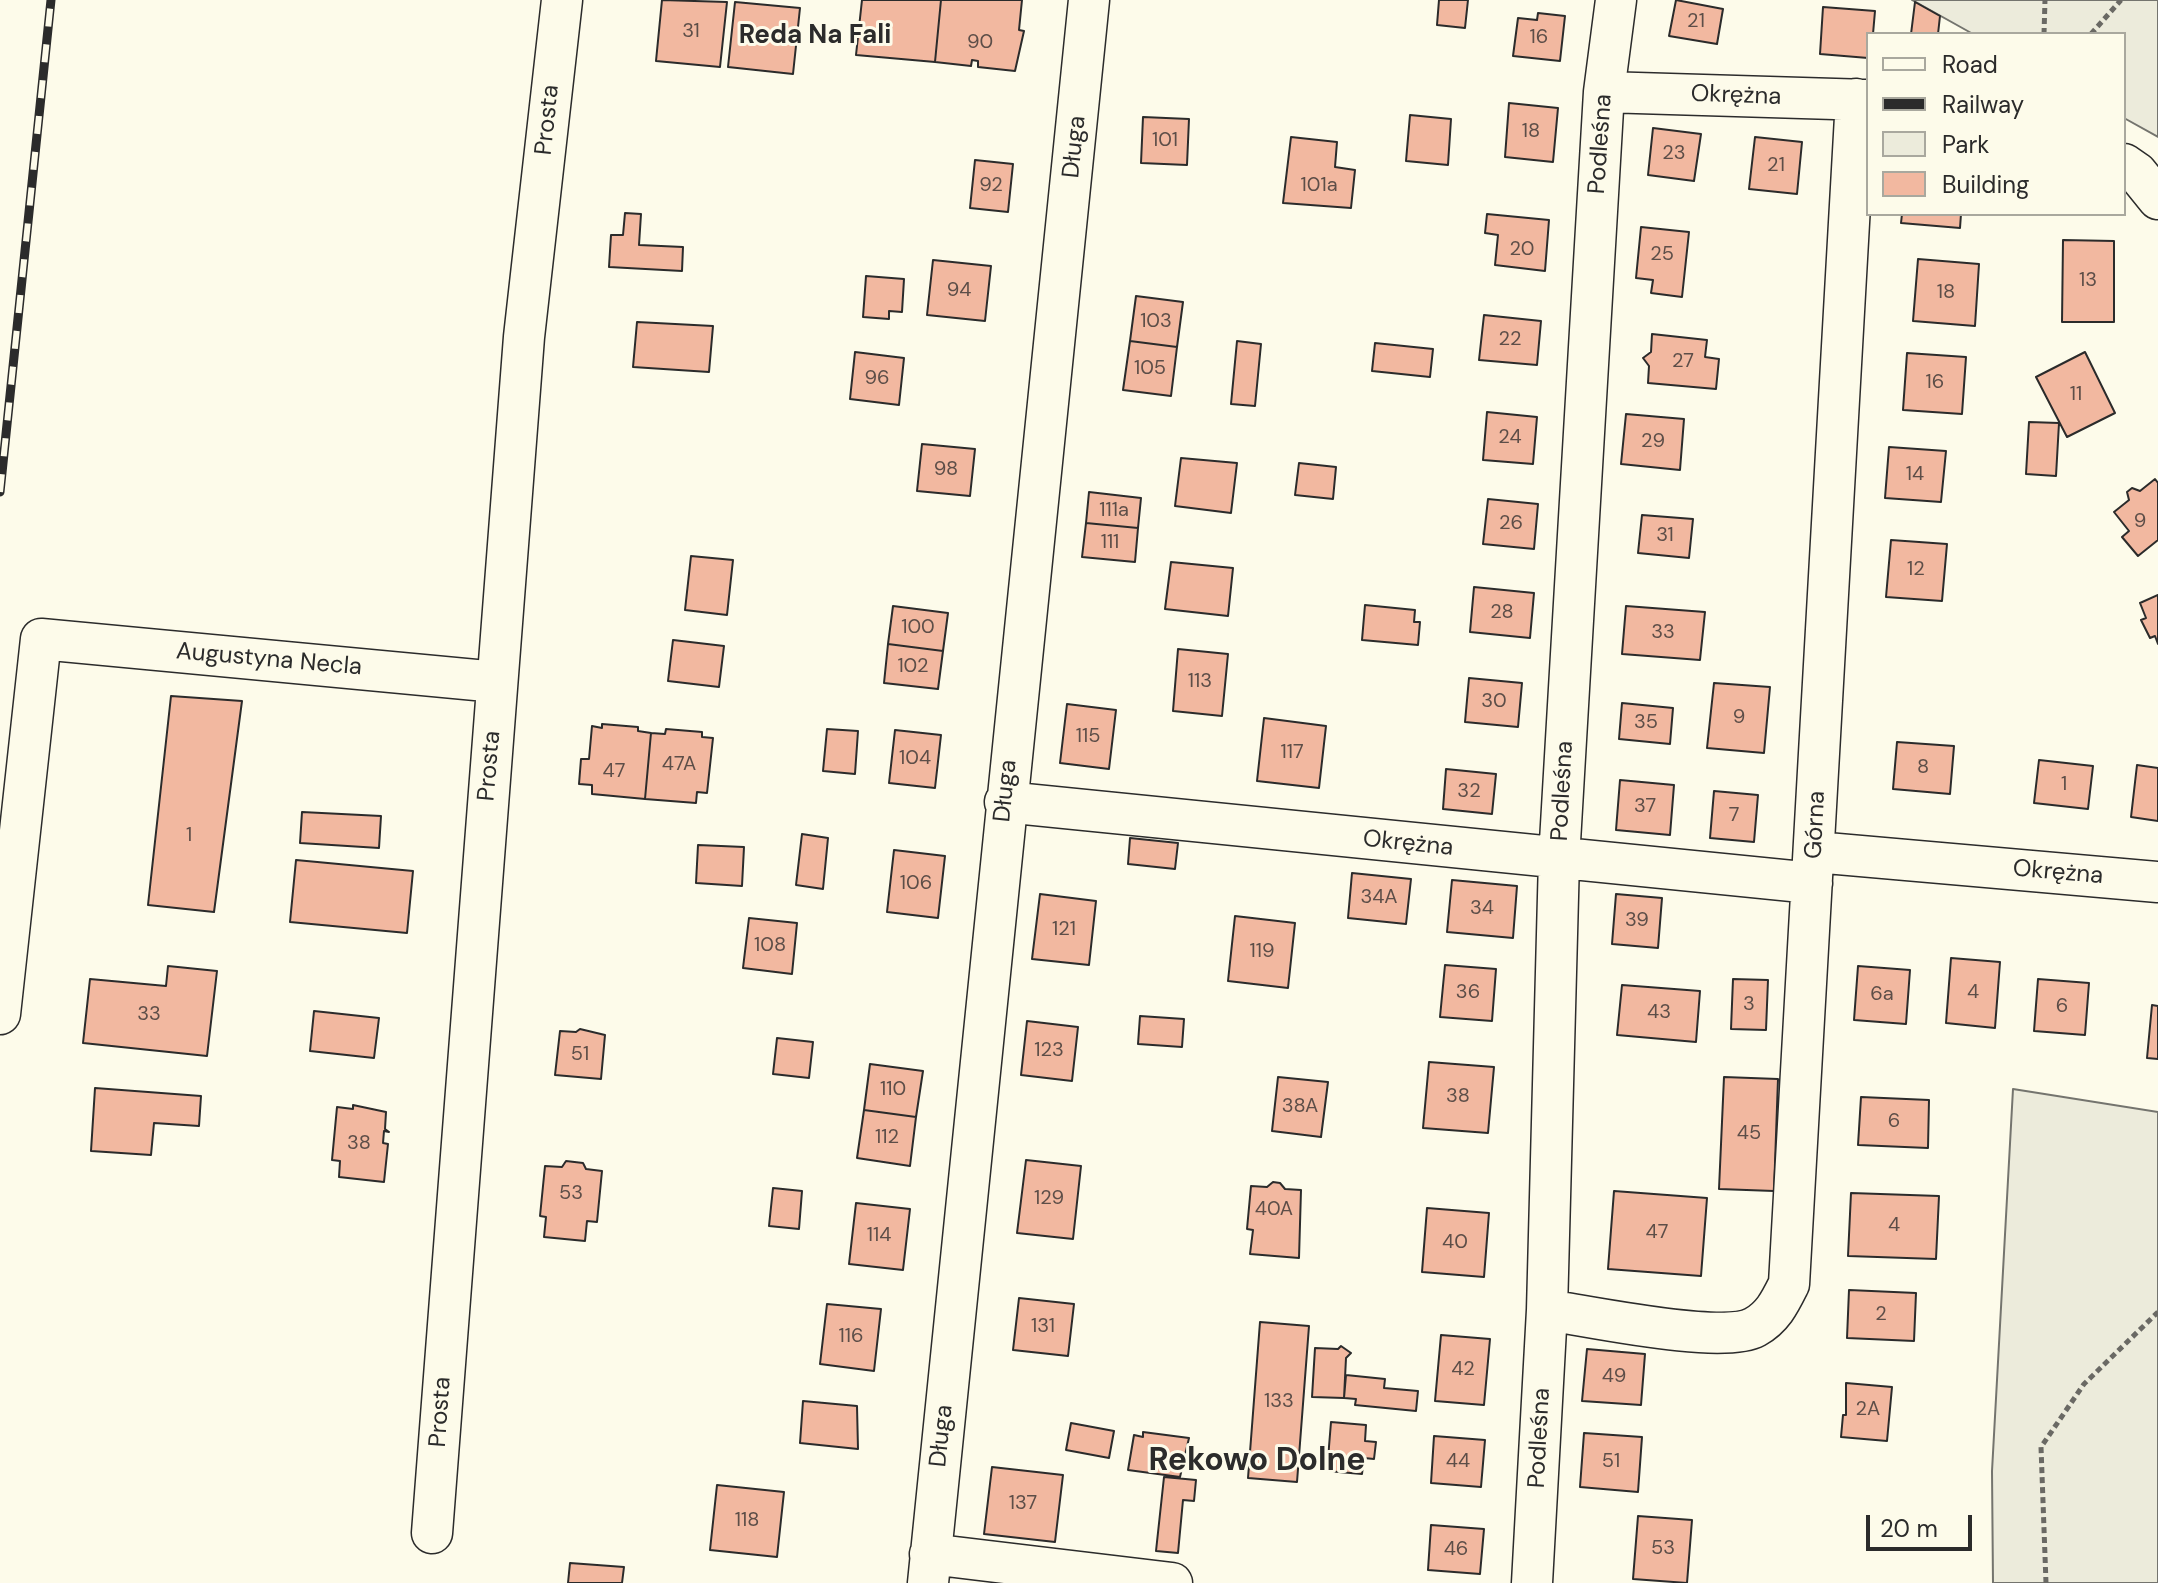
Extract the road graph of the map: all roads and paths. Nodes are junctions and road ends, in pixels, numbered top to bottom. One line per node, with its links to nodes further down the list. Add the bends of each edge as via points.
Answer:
1 (562, 0): 12 (street, Prosta, via 524,337)
2 (1089, 0): 13 (street, Długa)
3 (1616, 0): 8 (street, Podleśna)
4 (2045, 0): 6 (path)
5 (2121, 0): 7 (path)
6 (2044, 32)
7 (2093, 32)
8 (1604, 92): 9 (street, Okrężna); 14 (street, Podleśna)
9 (1862, 100): 15 (street, Górna)
10 (2126, 165): 11 (street)
11 (2158, 199)
12 (497, 682): 17 (street, Augustyna Necla, via 41,639); 20 (street, Prosta)
13 (1005, 802): 14 (street, Okrężna); 21 (street, Długa)
14 (1559, 859): 15 (street, Okrężna); 18 (street, Podleśna)
15 (1813, 868): 16 (street, Okrężna); 18 (street, Górna, via 1789,1284 1775,1312 1753,1329 1716,1334)
16 (2158, 882)
17 (0, 1014)
18 (1547, 1310): 23 (street, Podleśna)
19 (2158, 1312): 24 (path, via 2084,1384 2041,1447)
20 (432, 1533)
21 (929, 1569): 22 (street)
22 (1172, 1583)
23 (1532, 1583)
24 (2046, 1583)

